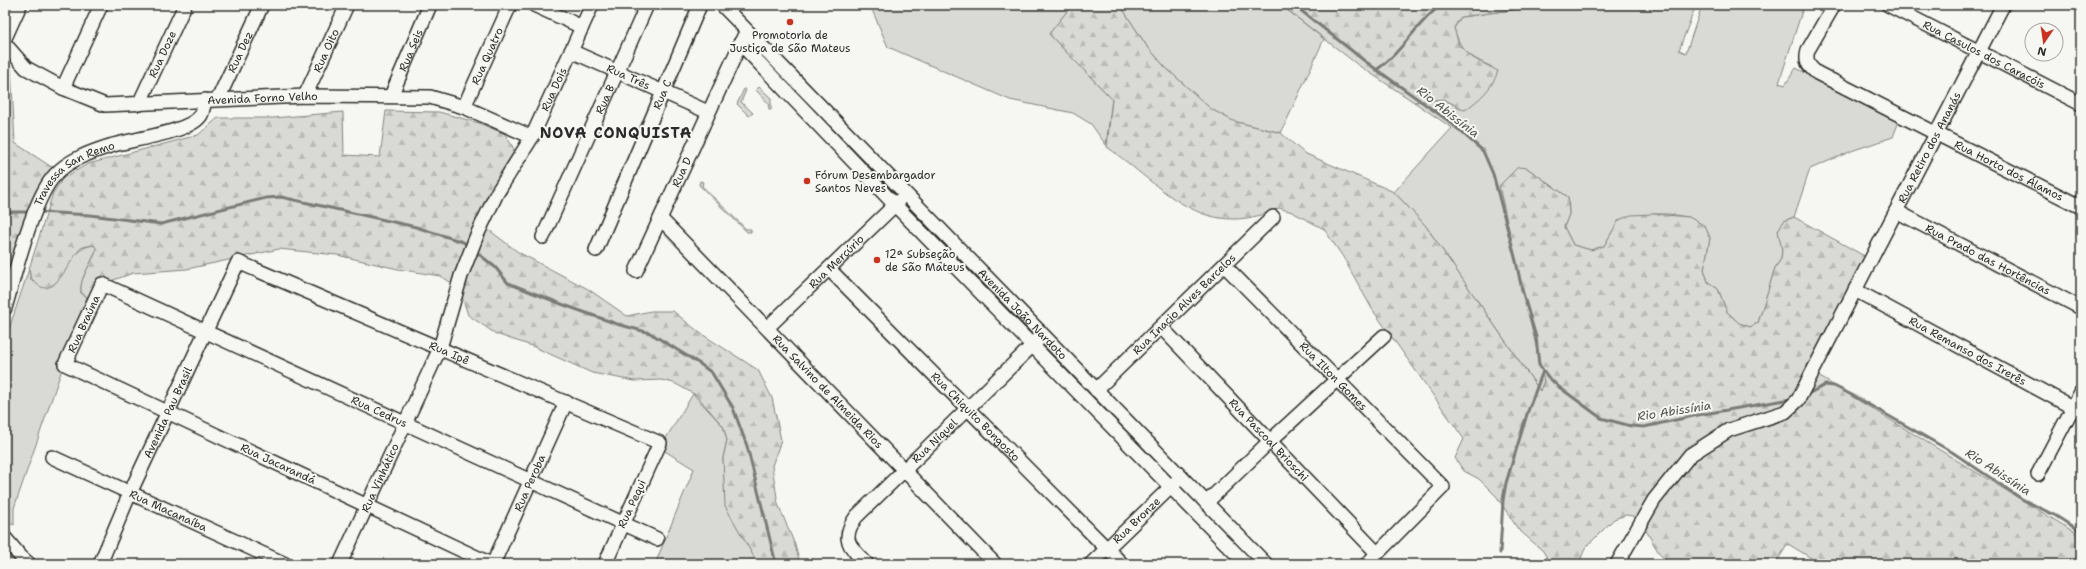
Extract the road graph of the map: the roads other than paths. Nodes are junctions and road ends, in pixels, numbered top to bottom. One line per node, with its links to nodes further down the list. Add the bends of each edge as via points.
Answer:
1 (20, 5): 18 (street)
2 (102, 5): 24 (street)
3 (185, 5): 29 (street, Rua Doze)
4 (262, 5): 28 (street, Rua Dez)
5 (347, 5): 26 (street, Rua Oito)
6 (430, 5): 27 (street, Rua Seis)
7 (510, 5): 31 (street, Rua Quatro)
8 (534, 5): 16 (street)
9 (592, 5): 16 (street, Rua Dois)
10 (647, 5): 23 (street, Rua B)
11 (700, 5): 25 (street, Rua C)
12 (1834, 5): 33 (street, Rua Horto dos Álamos, via 1808,50 1806,56 1810,67 1817,73)
13 (1888, 5): 22 (street, Rua Casulos dos Caracóis)
14 (2003, 5): 22 (street, Rua Retiro dos Ananás)
15 (726, 6): 17 (street, Avenida João Nardoto)
16 (582, 27): 21 (street, Rua Dois)
17 (747, 30): 19 (street, Rua D); 35 (street, Avenida João Nardoto)
18 (5, 38)
19 (740, 43): 32 (street, Rua D); 36 (street, Avenida João Nardoto)
20 (5, 44): 24 (street, Avenida Forno Velho, via 26,68)
21 (571, 51): 23 (street, Rua Três); 34 (street, Rua Dois)
22 (1980, 51): 30 (street, Rua Casulos dos Caracóis); 33 (street, Rua Retiro dos Ananás)
23 (617, 72): 25 (street, Rua Três); 41 (street, Rua B)
24 (63, 88): 29 (street, Avenida Forno Velho, via 105,105)
25 (663, 93): 32 (street, Rua Três); 42 (street, Rua C)
26 (305, 96): 27 (street, Avenida Forno Velho); 28 (street, Avenida Forno Velho)
27 (391, 96): 31 (street, Avenida Forno Velho, via 430,97)
28 (211, 100): 29 (street, Avenida Forno Velho); 49 (street, Travessa San Remo, via 201,115 190,124 111,146 65,165 53,176 38,202)
29 (139, 104)
30 (2081, 104)
31 (464, 107): 34 (street, Avenida Forno Velho)
32 (708, 112): 40 (street, Rua D)
33 (1936, 134): 37 (street, Rua Horto dos Álamos); 38 (street, Rua Retiro dos Ananás)
34 (532, 137): 57 (street, Rua Dois, via 477,234 461,276)
35 (905, 194): 36 (street, Rua Mercúrio); 54 (street, Avenida João Nardoto)
36 (895, 205): 45 (street, Rua Mercúrio); 56 (street, Avenida João Nardoto)
37 (2081, 208)
38 (1896, 211): 48 (street, Rua Retiro dos Ananás); 50 (street, Rua Prado das Hortências)
39 (1272, 218): 44 (street, Rua Inacio Alves Barcelos)
40 (661, 219): 46 (street, Rua D); 52 (street, Rua Salvino de Almeida Rios)
41 (543, 237)
42 (596, 250)
43 (238, 262): 53 (street, Avenida Pau Brasil); 57 (street, Rua Ipê)
44 (1224, 265): 51 (street, Rua Inacio Alves Barcelos); 59 (street, Rua Ilton Gomes)
45 (829, 269): 52 (street, Rua Mercúrio); 63 (street, Rua Chiquito Bongosto)
46 (636, 271)
47 (102, 284): 53 (street, Rua Cedrus); 58 (street, Rua Braúna)
48 (1855, 290): 64 (street, Rua Remanso dos Irerês); 96 (street, Rua Retiro dos Ananás, via 1798,400 1785,412 1729,430 1690,455 1654,500)
49 (5, 308)
50 (2081, 308)
51 (1161, 327): 60 (street, Rua Inacio Alves Barcelos); 67 (street, Rua Pascoal Brioschi)
52 (767, 328): 70 (street, Rua Salvino de Almeida Rios)
53 (205, 331): 65 (street, Avenida Pau Brasil); 66 (street, Rua Cedrus)
54 (1043, 335): 56 (street, Rua Níquel); 60 (street, Avenida João Nardoto)
55 (1384, 336): 59 (street)
56 (1032, 346): 63 (street, Rua Níquel); 74 (street, Avenida João Nardoto)
57 (440, 348): 62 (street, Rua Ipê); 66 (street, Rua Vinhático)
58 (65, 364): 65 (street, Rua Jacarandá)
59 (1336, 379): 67 (street); 82 (street, Rua Ilton Gomes, via 1443,487)
60 (1096, 390): 72 (street, Avenida João Nardoto)
61 (2081, 392): 64 (street)
62 (566, 402): 68 (street, Rua Ipê); 73 (street, Rua Peroba)
63 (968, 408): 70 (street, Rua Níquel); 81 (street, Rua Chiquito Bongosto)
64 (2077, 410): 71 (street)
65 (167, 413): 75 (street, Avenida Pau Brasil); 77 (street, Rua Jacarandá)
66 (405, 423): 73 (street, Rua Cedrus); 77 (street, Rua Vinhático)
67 (1270, 441): 76 (street); 82 (street, Rua Pascoal Brioschi)
68 (660, 443): 78 (street, Rua Pequi)
69 (52, 457): 75 (street, Rua Macanaíba)
70 (904, 471): 89 (street, Rua Níquel, via 856,517 847,532 851,548); 90 (street, Rua Salvino de Almeida Rios)
71 (2038, 474)
72 (1181, 477): 74 (street, Rua Bronze); 76 (street, Avenida João Nardoto)
73 (531, 481): 78 (street, Rua Cedrus); 87 (street, Rua Peroba)
74 (1171, 487): 81 (street, Rua Bronze); 93 (street, Avenida João Nardoto)
75 (130, 493): 84 (street, Avenida Pau Brasil); 85 (street, Rua Macanaíba)
76 (1206, 503): 94 (street, Avenida João Nardoto)
77 (367, 506): 86 (street, Rua Vinhático); 87 (street, Rua Jacarandá)
78 (623, 524): 80 (street, Rua Cedrus); 88 (street, Rua Pequi)
79 (5, 538): 83 (street)
80 (657, 539)
81 (1108, 549): 91 (street, Rua Bronze); 92 (street, Rua Chiquito Bongosto)
82 (1378, 553): 95 (street)
83 (29, 564)
84 (100, 564)
85 (285, 564)
86 (340, 564)
87 (492, 564)
88 (604, 564)
89 (867, 564)
90 (995, 564)
91 (1092, 564)
92 (1122, 564)
93 (1246, 564)
94 (1266, 564)
95 (1367, 564)
96 (1617, 564)

